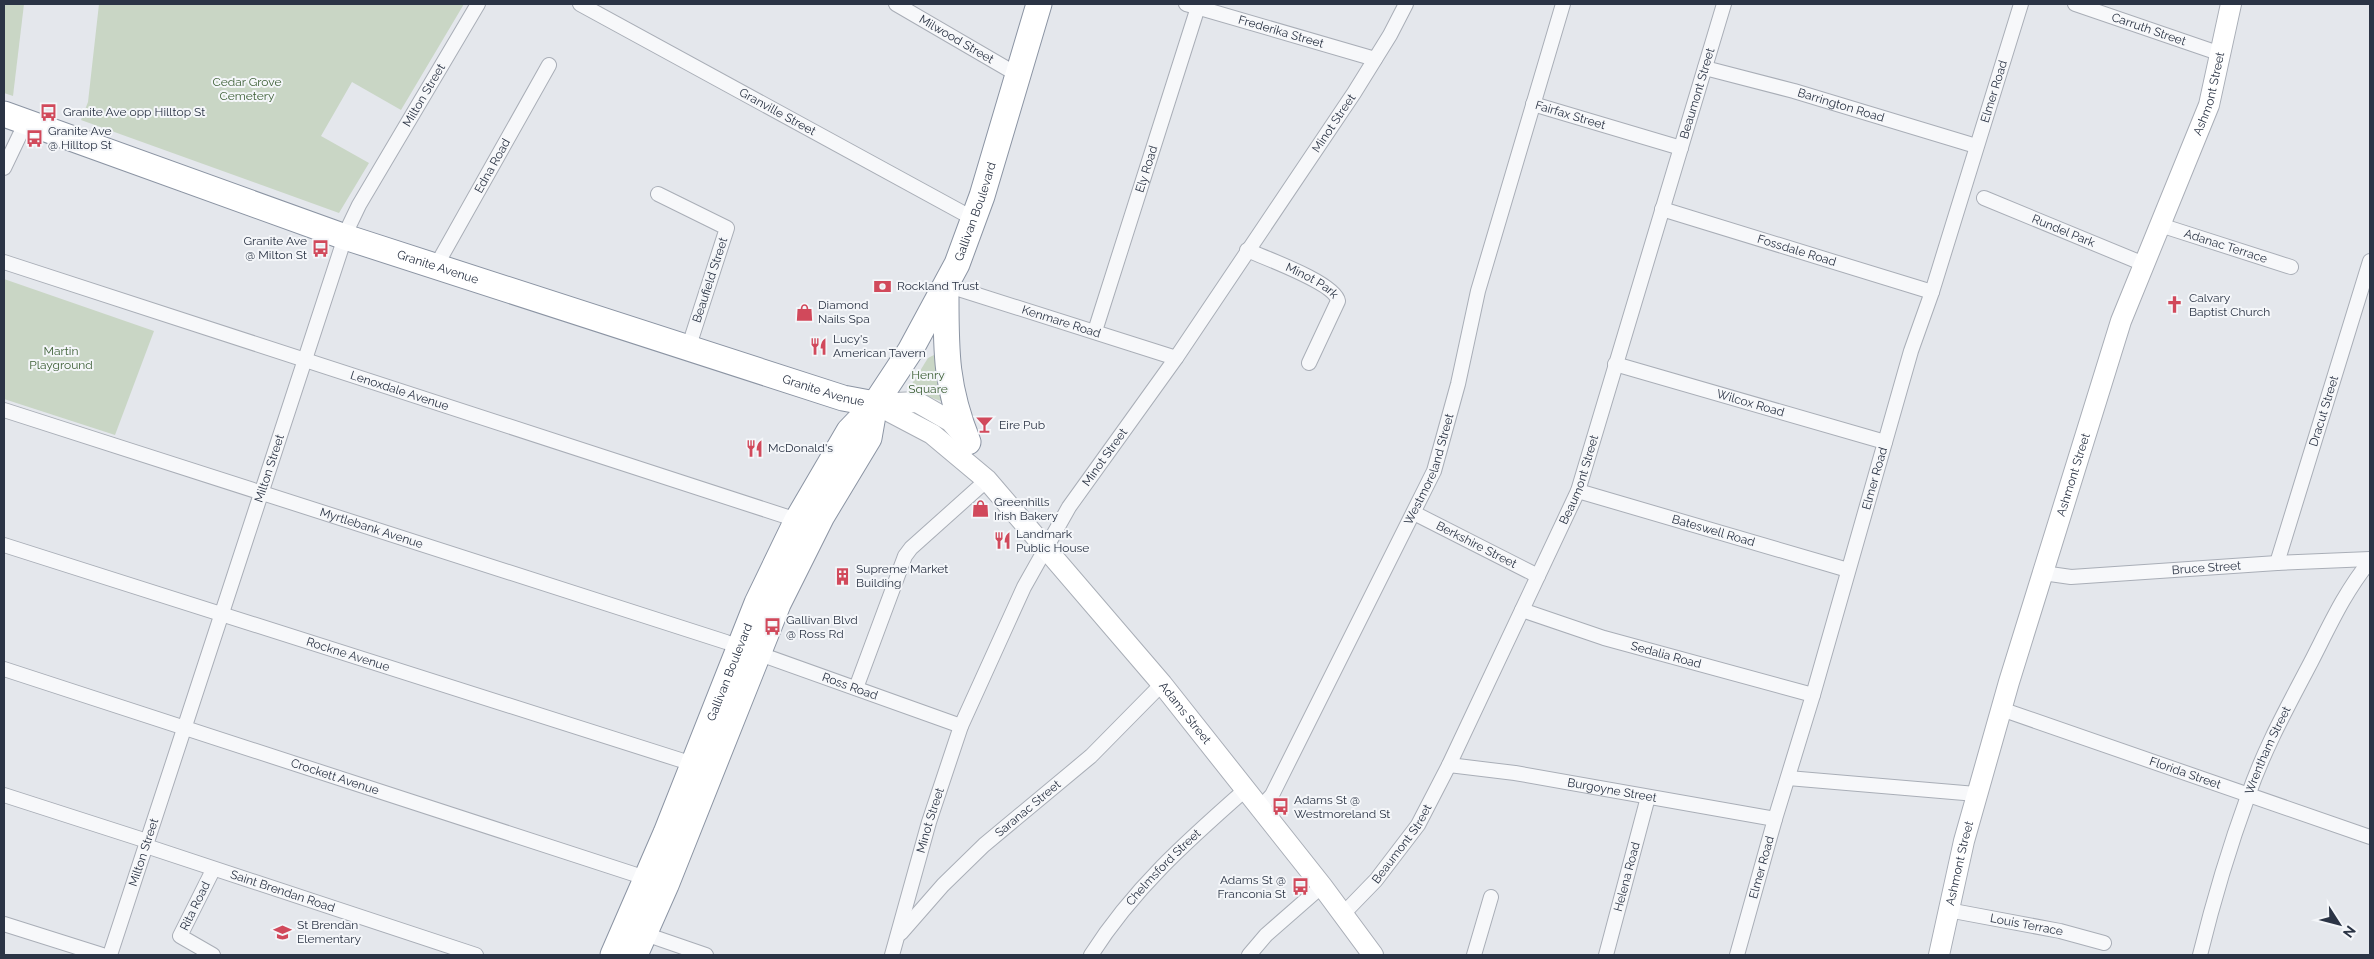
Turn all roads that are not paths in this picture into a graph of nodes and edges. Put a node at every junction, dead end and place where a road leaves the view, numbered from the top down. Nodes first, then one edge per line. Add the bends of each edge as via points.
1 (478, 4) edge
2 (580, 4) edge
3 (896, 4) edge
4 (1040, 4) edge
5 (1406, 4) edge
6 (1563, 4) edge
7 (1724, 4) edge
8 (2022, 4) edge
9 (2075, 4) edge
10 (2231, 4) edge
11 (1192, 6) edge
12 (2221, 54) junction
13 (1375, 59) junction
14 (549, 65) dead end
15 (1705, 68) junction
16 (1018, 75) junction
17 (1533, 104) junction
18 (15, 118) edge
19 (1976, 146) junction
20 (1681, 148) junction
21 (4, 168) edge
22 (658, 194) dead end
23 (1984, 198) dead end
24 (1662, 209) junction
25 (974, 220) junction
26 (2160, 225) junction
27 (345, 237) junction
28 (1247, 250) junction
29 (2370, 261) edge
30 (4, 262) edge
31 (2144, 264) junction
32 (436, 266) junction
33 (2291, 268) dead end
34 (946, 285) junction
35 (1932, 292) junction
36 (1095, 331) junction
37 (688, 349) junction
38 (1176, 358) junction
39 (305, 360) junction
40 (1309, 363) dead end
41 (1615, 364) junction
42 (875, 404) junction
43 (4, 410) edge
44 (968, 442) junction
45 (1885, 442) junction
46 (987, 480) junction
47 (1578, 491) junction
48 (261, 492) junction
49 (1414, 513) junction
50 (797, 520) junction
51 (4, 544) edge
52 (1046, 549) junction
53 (2370, 560) edge
54 (2277, 563) junction
55 (1848, 570) junction
56 (2043, 573) junction
57 (1538, 576) junction
58 (1522, 610) junction
59 (222, 613) junction
60 (748, 650) junction
61 (4, 669) edge
62 (1162, 684) junction
63 (856, 688) junction
64 (1813, 695) junction
65 (2001, 709) junction
66 (962, 726) junction
67 (185, 727) junction
68 (693, 764) junction
69 (1449, 765) junction
70 (1788, 778) junction
71 (1245, 790) junction
72 (1976, 794) junction
73 (4, 795) edge
74 (2248, 795) junction
75 (1648, 797) junction
76 (1260, 808) junction
77 (1774, 819) junction
78 (2370, 836) edge
79 (147, 843) junction
80 (213, 870) junction
81 (656, 881) junction
82 (1322, 886) junction
83 (1491, 897) dead end
84 (1948, 910) junction
85 (1343, 914) junction
86 (4, 924) edge
87 (897, 938) junction
88 (2104, 942) dead end
89 (640, 944) edge
90 (102, 955) edge
91 (110, 955) edge
92 (213, 955) edge
93 (476, 955) edge
94 (613, 955) edge
95 (706, 955) edge
96 (892, 955) edge
97 (1091, 955) edge
98 (1249, 955) edge
99 (1373, 955) edge
100 (1474, 955) edge
101 (1606, 955) edge
102 (1737, 955) edge
103 (1939, 955) edge
104 (2200, 955) edge

1 - 27 street, Milton Street via 359,205
2 - 25 street, Granville Street
3 - 16 street, Milwood Street
4 - 16 highway, Gallivan Boulevard
5 - 13 street, Minot Street
6 - 17 street, Fairfax Street
7 - 15 street, Beaumont Street
8 - 19 street, Elmer Road
9 - 12 street, Carruth Street
10 - 12 main road, Ashmont Street
11 - 13 street, Frederika Street
11 - 36 street, Ely Road
12 - 26 main road, Ashmont Street via 2204,120
13 - 28 street, Minot Street
14 - 32 street, Edna Road
15 - 19 street, Barrington Road via 1794,91
15 - 20 street, Beaumont Street
16 - 25 highway, Gallivan Boulevard
17 - 20 street, Fairfax Street
17 - 49 street, Westmoreland Street via 1478,291 1445,435 1434,471
18 - 21 street
18 - 27 highway, Granite Avenue
19 - 35 street, Elmer Road
20 - 24 street, Beaumont Street
22 - 37 street, Beaufield Street via 727,228
23 - 31 street, Rundel Park
24 - 35 street, Fossdale Road
24 - 41 street, Beaumont Street
25 - 34 highway, Gallivan Boulevard
26 - 31 main road, Ashmont Street
26 - 33 street, Adanac Terrace
27 - 32 highway, Granite Avenue
27 - 39 street, Milton Street
28 - 38 street, Minot Street
28 - 40 street, Minot Park via 1325,285 1337,296 1338,301
29 - 54 street, Dracut Street
30 - 39 street, Lenoxdale Avenue
31 - 56 main road, Ashmont Street via 2115,340
32 - 37 highway, Granite Avenue
34 - 36 street, Kenmare Road
34 - 42 highway, Gallivan Boulevard via 921,333
34 - 44 highway via 948,377
35 - 45 street, Elmer Road
36 - 38 street, Kenmare Road
37 - 42 highway, Granite Avenue via 843,398
38 - 52 street, Minot Street via 1069,507
39 - 48 street, Milton Street
39 - 50 street, Lenoxdale Avenue
41 - 45 street, Wilcox Road
41 - 47 street, Beaumont Street
42 - 44 main road, Adams Street via 917,402 950,421
42 - 46 main road, Adams Street via 932,434
42 - 50 highway, Gallivan Boulevard via 849,431
42 - 60 highway, Gallivan Boulevard via 869,438
43 - 48 street, Myrtlebank Avenue
44 - 46 main road, Adams Street
45 - 55 street, Elmer Road
46 - 52 main road, Adams Street
46 - 63 street via 905,556
47 - 55 street, Bateswell Road
47 - 57 street, Beaumont Street
48 - 59 street, Milton Street
48 - 60 street, Myrtlebank Avenue
49 - 57 street, Berkshire Street
49 - 76 street, Westmoreland Street via 1272,795
50 - 60 highway, Gallivan Boulevard
51 - 59 street, Rockne Avenue
52 - 62 main road, Adams Street
52 - 66 street, Minot Street via 1024,587
53 - 54 street, Bruce Street
53 - 74 street, Wrentham Street via 2334,615 2279,723
54 - 56 street, Bruce Street via 2071,577
55 - 64 street, Elmer Road
56 - 65 main road, Ashmont Street
57 - 58 street, Beaumont Street
58 - 64 street, Sedalia Road via 1604,638
58 - 69 street, Beaumont Street
59 - 67 street, Milton Street
59 - 68 street, Rockne Avenue
60 - 63 street, Ross Road
60 - 68 highway, Gallivan Boulevard
60 - 81 highway, Gallivan Boulevard
61 - 67 street, Crockett Avenue
62 - 71 main road, Adams Street
62 - 87 street, Saranac Street via 1090,756 984,845 943,885
63 - 66 street, Ross Road
64 - 70 street, Elmer Road
65 - 72 main road, Ashmont Street
65 - 74 street, Florida Street
66 - 87 street, Minot Street via 929,822
67 - 79 street, Milton Street
67 - 81 street, Crockett Avenue
68 - 81 highway, Gallivan Boulevard
69 - 75 street, Burgoyne Street via 1515,773
69 - 85 street, Beaumont Street via 1418,825 1376,880
70 - 72 street
70 - 77 street, Elmer Road
71 - 76 main road, Adams Street
71 - 97 street, Chelmsford Street via 1163,863
72 - 84 main road, Ashmont Street
73 - 79 street, Saint Brendan Road
74 - 78 street, Florida Street
74 - 104 street, Wrentham Street
75 - 77 street, Burgoyne Street
75 - 101 street, Helena Road
76 - 82 main road, Adams Street
77 - 102 street, Elmer Road
79 - 80 street, Saint Brendan Road
79 - 91 street, Milton Street
80 - 92 street, Rita Road via 180,936
80 - 93 street, Saint Brendan Road
81 - 89 highway, Gallivan Boulevard
81 - 94 highway, Gallivan Boulevard
82 - 85 main road, Adams Street
82 - 98 street via 1266,935
83 - 100 street
84 - 88 street, Louis Terrace
84 - 103 main road, Ashmont Street
85 - 99 main road, Adams Street
86 - 90 street
87 - 96 street, Minot Street
89 - 95 street

